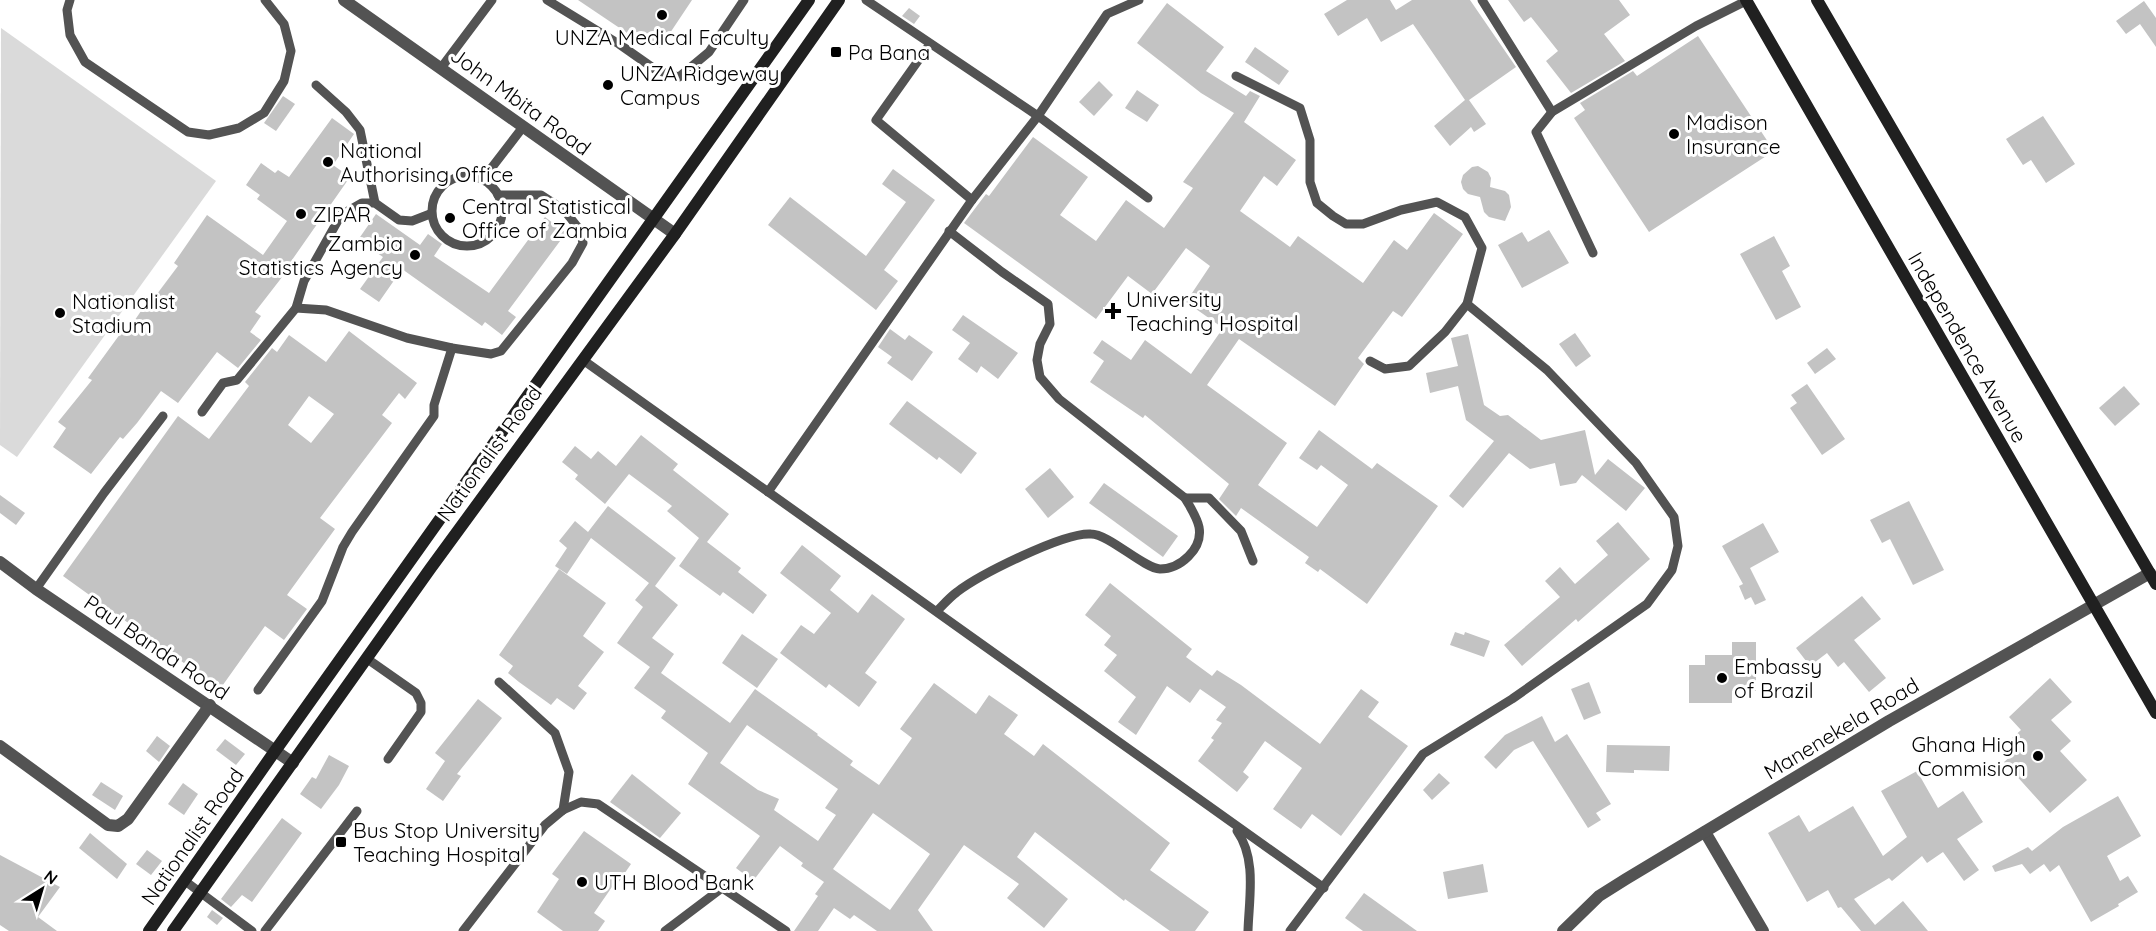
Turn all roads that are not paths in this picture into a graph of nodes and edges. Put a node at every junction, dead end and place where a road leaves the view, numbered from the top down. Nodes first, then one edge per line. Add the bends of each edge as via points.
1 (70, 0) edge
2 (265, 0) edge
3 (344, 0) edge
4 (492, 0) edge
5 (547, 0) edge
6 (744, 0) edge
7 (809, 0) edge
8 (839, 0) edge
9 (866, 0) edge
10 (1139, 0) edge
11 (1482, 0) edge
12 (1746, 0) edge
13 (1817, 0) edge
14 (930, 44) junction
15 (441, 68) junction
16 (1236, 76) dead end
17 (316, 85) dead end
18 (1552, 112) junction
19 (1038, 116) junction
20 (522, 126) junction
21 (483, 179) junction
22 (498, 195) junction
23 (1148, 198) dead end
24 (972, 200) junction
25 (375, 203) junction
26 (430, 214) junction
27 (653, 220) junction
28 (950, 231) junction
29 (675, 234) junction
30 (1593, 253) dead end
31 (1467, 304) junction
32 (296, 308) junction
33 (452, 348) junction
34 (583, 360) junction
35 (1370, 361) dead end
36 (202, 412) dead end
37 (163, 416) dead end
38 (768, 492) junction
39 (1185, 498) junction
40 (1253, 561) dead end
41 (0, 562) edge
42 (2153, 578) edge
43 (36, 589) junction
44 (2094, 604) junction
45 (937, 611) junction
46 (366, 658) junction
47 (499, 682) dead end
48 (258, 690) dead end
49 (210, 705) junction
50 (2156, 713) edge
51 (0, 746) edge
52 (275, 751) junction
53 (388, 759) dead end
54 (293, 763) junction
55 (563, 810) junction
56 (357, 811) dead end
57 (1232, 824) junction
58 (1705, 832) junction
59 (185, 880) junction
60 (722, 888) junction
61 (1324, 888) junction
62 (201, 892) junction
63 (149, 931) edge
64 (173, 931) edge
65 (252, 931) edge
66 (265, 931) edge
67 (463, 931) edge
68 (665, 931) edge
69 (786, 931) edge
70 (1248, 931) edge
71 (1290, 931) edge
72 (1563, 931) edge
73 (1763, 931) edge

1 - 2 lane via 70,35 85,62 188,132 209,135 239,128 264,112 284,81 291,51 284,24
3 - 15 street, John Mbita Road
4 - 15 lane
5 - 6 lane via 656,70 679,77 709,52
7 - 27 main road, Nationalist Road
8 - 29 main road, Nationalist Road
9 - 14 lane
10 - 19 lane via 1107,14
11 - 18 lane
12 - 18 lane
12 - 44 main road, Independence Avenue
13 - 42 main road, Independence Avenue
14 - 19 lane
14 - 24 lane via 876,120
15 - 20 street, John Mbita Road
16 - 31 lane via 1300,108 1310,140 1310,182 1317,203 1346,224 1363,224 1437,202 1465,217 1482,248
17 - 25 lane via 360,130
18 - 30 lane via 1536,132
19 - 23 lane
19 - 24 lane
20 - 21 lane
20 - 27 street, John Mbita Road
21 - 22 lane
21 - 26 lane via 469,175 454,177 441,186
22 - 26 lane via 501,219 488,240 476,245 451,244 441,237
22 - 33 lane via 541,195 564,210 580,230 583,243 573,262 501,351 491,354
24 - 28 lane
25 - 26 lane via 399,220
25 - 32 lane via 362,203 341,215 304,281
27 - 29 street, John Mbita Road
27 - 52 main road, Nationalist Road
28 - 38 lane
28 - 39 lane via 1048,304 1050,324 1037,360 1040,377 1059,399
29 - 34 main road, Nationalist Road
31 - 35 lane via 1445,332 1409,366 1385,369
31 - 61 lane via 1547,370 1636,463 1674,518 1677,546 1672,570 1647,604 1512,699 1423,754
32 - 33 lane via 326,310 407,338
32 - 36 lane via 237,380 223,383
33 - 48 lane via 434,416 352,532 322,601
34 - 38 lane
34 - 46 main road, Nationalist Road
37 - 43 lane
38 - 45 lane
39 - 40 lane via 1209,498 1241,531
39 - 45 lane via 1200,528 1187,559 1173,568 1157,569 1092,533 1043,546 1006,564 957,591
41 - 43 street, Paul Banda Road
42 - 44 street, Manenekela Road
43 - 49 street, Paul Banda Road
44 - 50 main road, Independence Avenue
44 - 58 street, Manenekela Road
45 - 57 lane
46 - 53 lane via 416,693 421,703 421,712
46 - 54 main road, Nationalist Road
47 - 55 lane via 555,733 569,772
49 - 51 street via 128,819 118,826 108,825
49 - 52 street, Paul Banda Road
52 - 54 street, Paul Banda Road
52 - 59 main road, Nationalist Road
54 - 62 main road, Nationalist Road
55 - 60 lane via 581,802 598,804
55 - 67 lane via 545,825
56 - 66 lane
57 - 61 lane
57 - 70 lane via 1244,840 1250,867
58 - 72 street, Manenekela Road via 1599,896
58 - 73 street
59 - 62 lane
59 - 63 main road, Nationalist Road
60 - 68 lane
60 - 69 lane
61 - 71 lane
62 - 64 main road, Nationalist Road
62 - 65 lane

